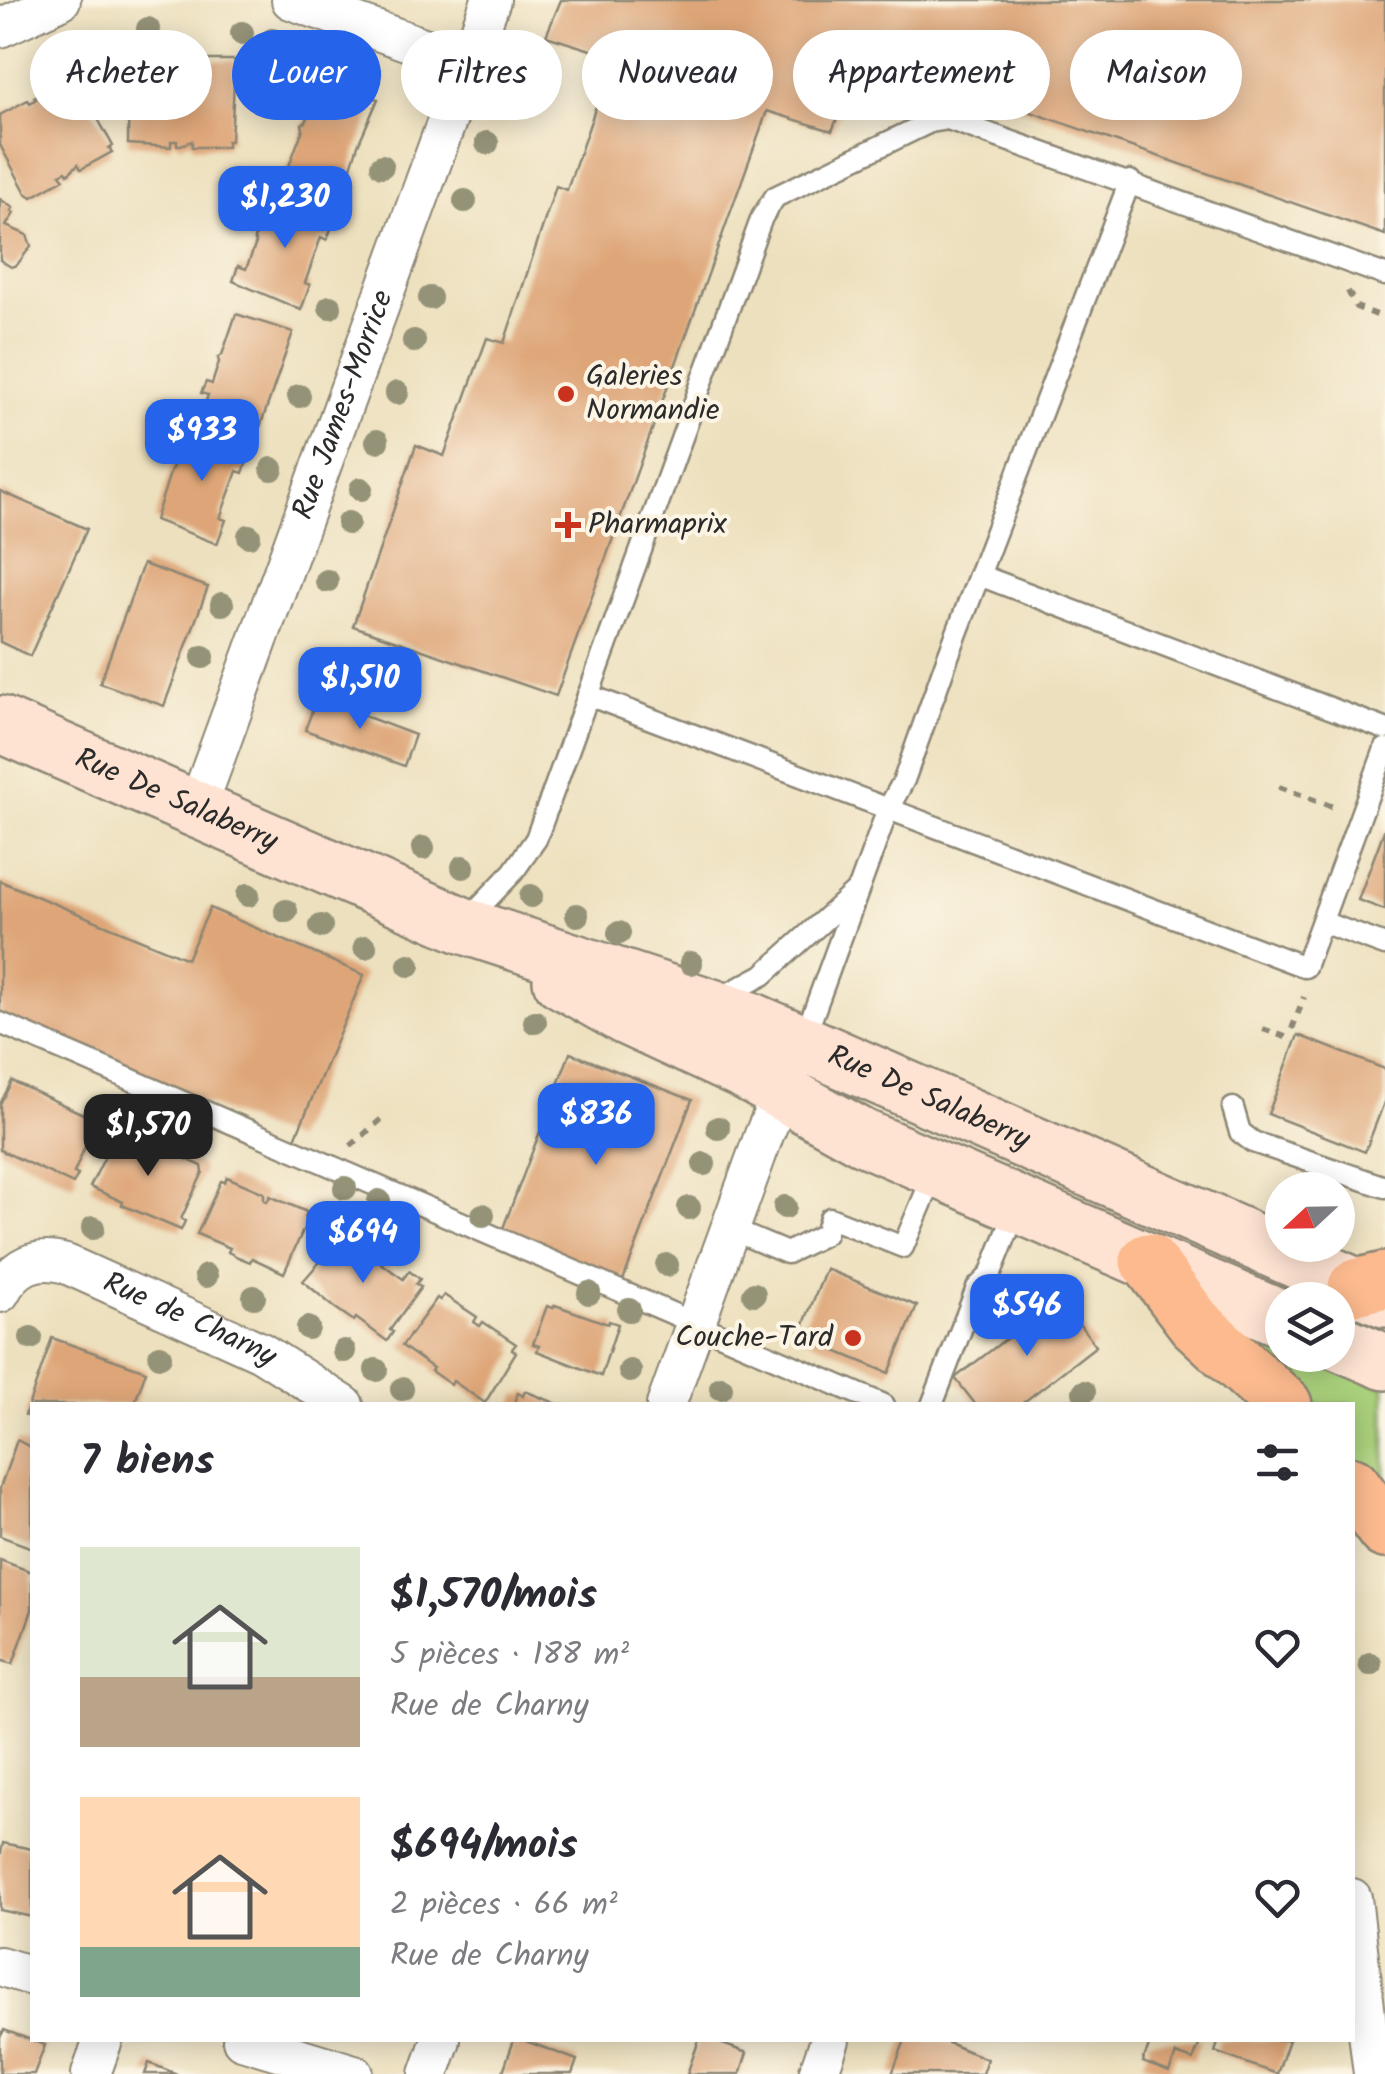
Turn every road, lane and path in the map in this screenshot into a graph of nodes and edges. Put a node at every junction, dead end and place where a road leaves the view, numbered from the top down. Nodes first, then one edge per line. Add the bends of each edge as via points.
1 (60, 0) edge
2 (291, 0) edge
3 (491, 0) edge
4 (0, 28) edge
5 (480, 30) edge
6 (401, 39) edge
7 (447, 120) edge
8 (1130, 182) junction
9 (1385, 275) edge
10 (979, 576) junction
11 (588, 695) junction
12 (0, 724) edge
13 (1385, 729) edge
14 (1385, 749) edge
15 (1279, 787) dead end
16 (1378, 787) edge
17 (888, 809) junction
18 (1347, 810) dead end
19 (196, 811) junction
20 (861, 886) junction
21 (1322, 922) junction
22 (462, 925) junction
23 (1385, 946) edge
24 (1304, 997) dead end
25 (708, 1003) junction
26 (0, 1023) edge
27 (1264, 1029) dead end
28 (1292, 1029) dead end
29 (1288, 1038) dead end
30 (792, 1068) junction
31 (1232, 1108) dead end
32 (385, 1116) dead end
33 (937, 1168) junction
34 (339, 1169) junction
35 (1382, 1185) edge
36 (1019, 1203) junction
37 (730, 1229) junction
38 (1148, 1261) junction
39 (1375, 1289) edge
40 (0, 1293) edge
41 (1265, 1312) edge
42 (696, 1322) junction
43 (1355, 1349) edge
44 (1385, 1362) edge
45 (332, 1402) edge
46 (667, 1402) edge
47 (877, 1402) edge
48 (933, 1402) edge
49 (1281, 1402) edge
50 (1355, 1490) edge
51 (1385, 1530) edge
52 (0, 1966) edge
53 (1356, 1973) edge
54 (30, 1975) edge
55 (102, 2042) edge
56 (249, 2042) edge
57 (440, 2042) edge
58 (829, 2042) edge
59 (91, 2074) edge
60 (354, 2074) edge
61 (429, 2074) edge
62 (818, 2074) edge
63 (1372, 2074) edge

1 - 4 street
2 - 6 street
3 - 5 street, Rue James-Morrice
7 - 19 street, Rue James-Morrice
8 - 9 lane
8 - 10 lane
8 - 11 lane via 948,119 771,200
10 - 13 lane
10 - 17 lane
11 - 17 lane
11 - 22 lane via 536,839
12 - 19 main road, Rue De Salaberry
14 - 16 lane
15 - 18 path
16 - 21 lane
17 - 20 lane
17 - 21 lane via 1305,967
19 - 22 main road, Rue De Salaberry
20 - 25 lane via 763,975
20 - 30 lane
21 - 23 lane
22 - 25 main road, Rue De Salaberry
22 - 30 main road, Rue De Salaberry via 626,1016
24 - 28 path
25 - 30 main road, Rue De Salaberry
26 - 34 lane
27 - 29 path
30 - 33 main road, Rue De Salaberry via 862,1137
30 - 37 street
30 - 39 main road, Rue De Salaberry
31 - 35 lane via 1240,1132 1253,1142
32 - 34 path via 348,1149
33 - 36 main road, Rue De Salaberry
33 - 37 lane via 902,1247 830,1218 824,1234 787,1253
34 - 42 lane
36 - 38 main road, Rue De Salaberry
36 - 48 lane
37 - 42 street
38 - 41 main road, Rue De Salaberry
38 - 49 highway via 1195,1323
40 - 45 street, Rue de Charny via 26,1264 66,1264 262,1352
42 - 46 street
42 - 47 lane
43 - 44 main road
50 - 51 highway
52 - 54 street
53 - 63 street
55 - 59 street
56 - 60 street
57 - 61 street
58 - 62 street

